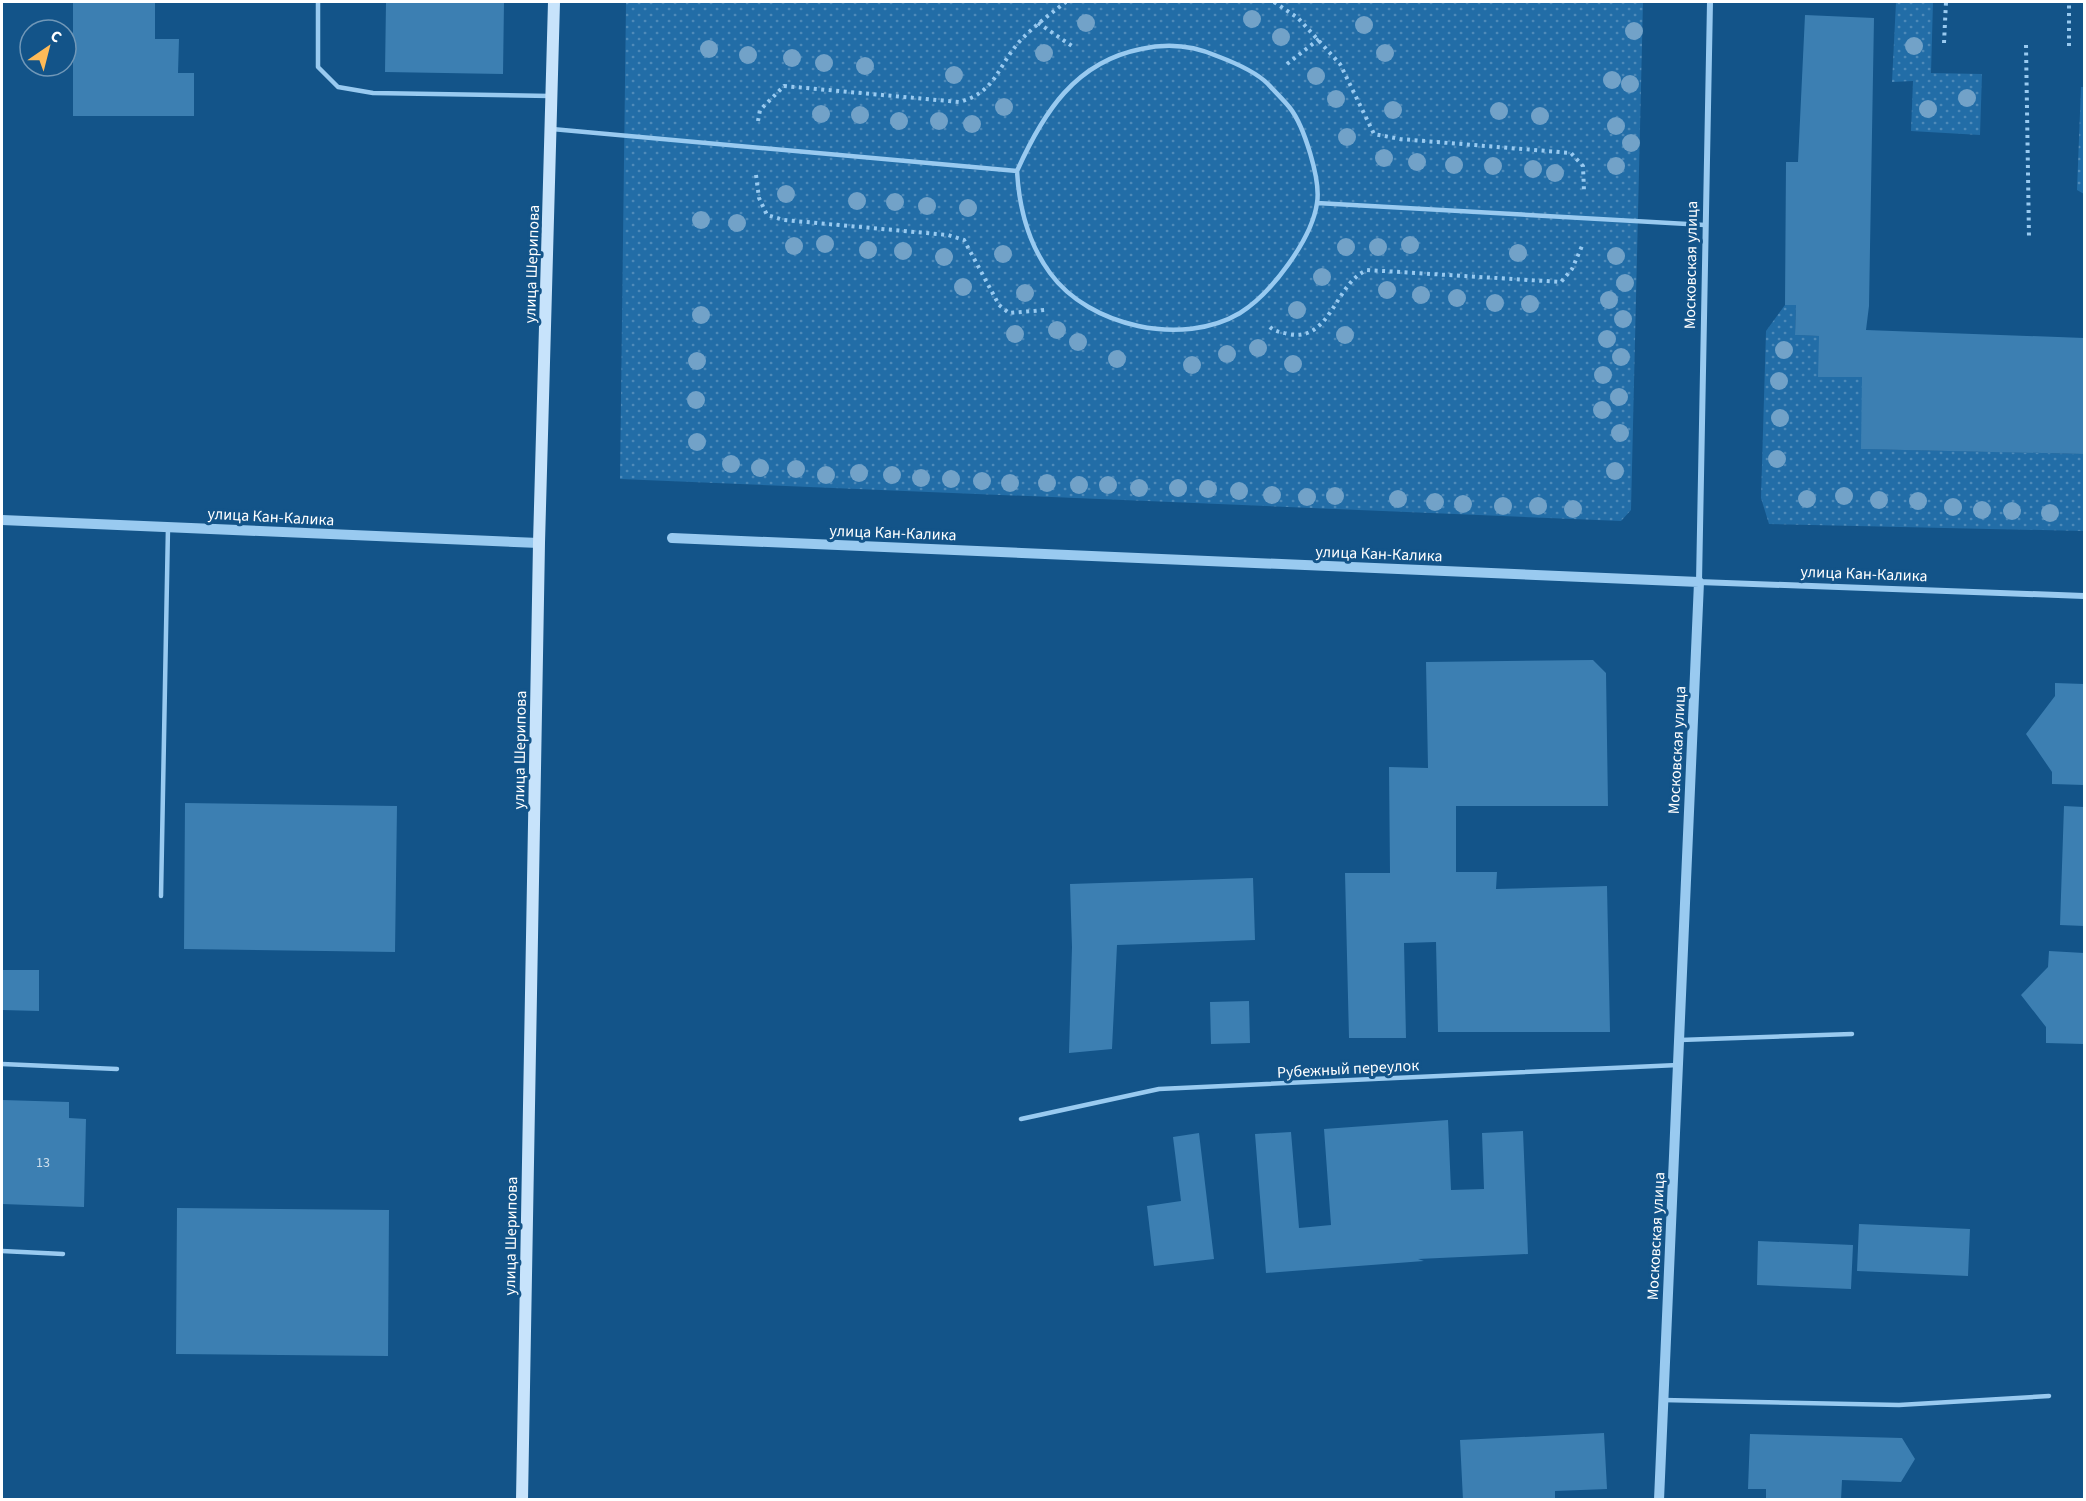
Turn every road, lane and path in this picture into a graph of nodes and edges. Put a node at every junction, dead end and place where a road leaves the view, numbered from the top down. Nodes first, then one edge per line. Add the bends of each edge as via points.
1 (318, 2) edge
2 (554, 2) edge
3 (1710, 2) edge
4 (1946, 2) edge
5 (2069, 2) edge
6 (1038, 23) dead end
7 (1320, 39) dead end
8 (1944, 43) dead end
9 (2026, 45) dead end
10 (2069, 46) dead end
11 (1097, 64) junction
12 (1265, 81) junction
13 (553, 96) junction
14 (552, 129) junction
15 (1017, 171) junction
16 (1317, 202) junction
17 (1706, 225) junction
18 (2029, 238) dead end
19 (2, 520) edge
20 (168, 526) junction
21 (672, 538) dead end
22 (539, 543) junction
23 (1699, 582) junction
24 (2085, 597) edge
25 (161, 896) dead end
26 (1852, 1034) dead end
27 (1678, 1040) junction
28 (2, 1064) edge
29 (1678, 1065) junction
30 (117, 1069) dead end
31 (1021, 1119) dead end
32 (2, 1251) edge
33 (63, 1254) dead end
34 (2049, 1396) dead end
35 (1663, 1400) junction
36 (522, 1500) edge
37 (1659, 1500) edge

1 - 13 lane via 318,67 338,87 373,93
2 - 13 main road, улица Шерипова
3 - 17 street, Московская улица
4 - 8 path
5 - 10 path
6 - 11 path
7 - 12 path
9 - 18 path
11 - 12 lane via 1123,52 1178,45 1235,63
11 - 15 lane via 1070,86 1048,112
12 - 16 lane via 1291,109 1304,137 1314,170
13 - 14 main road, улица Шерипова
14 - 15 lane
14 - 22 main road, улица Шерипова
15 - 16 lane via 1018,201 1031,240 1051,274 1078,300 1109,317 1143,328 1177,330 1240,313 1286,268 1304,238
16 - 17 lane
17 - 23 street, Московская улица
19 - 20 street, улица Кан-Калика
20 - 22 street, улица Кан-Калика
20 - 25 lane
21 - 23 street, улица Кан-Калика
22 - 36 main road, улица Шерипова
23 - 24 street, улица Кан-Калика
23 - 27 street, Московская улица
26 - 27 lane
27 - 29 street, Московская улица
28 - 30 lane
29 - 31 lane, Рубежный переулок via 1159,1089
29 - 35 street, Московская улица
32 - 33 lane
34 - 35 lane via 1899,1405
35 - 37 street, Московская улица

